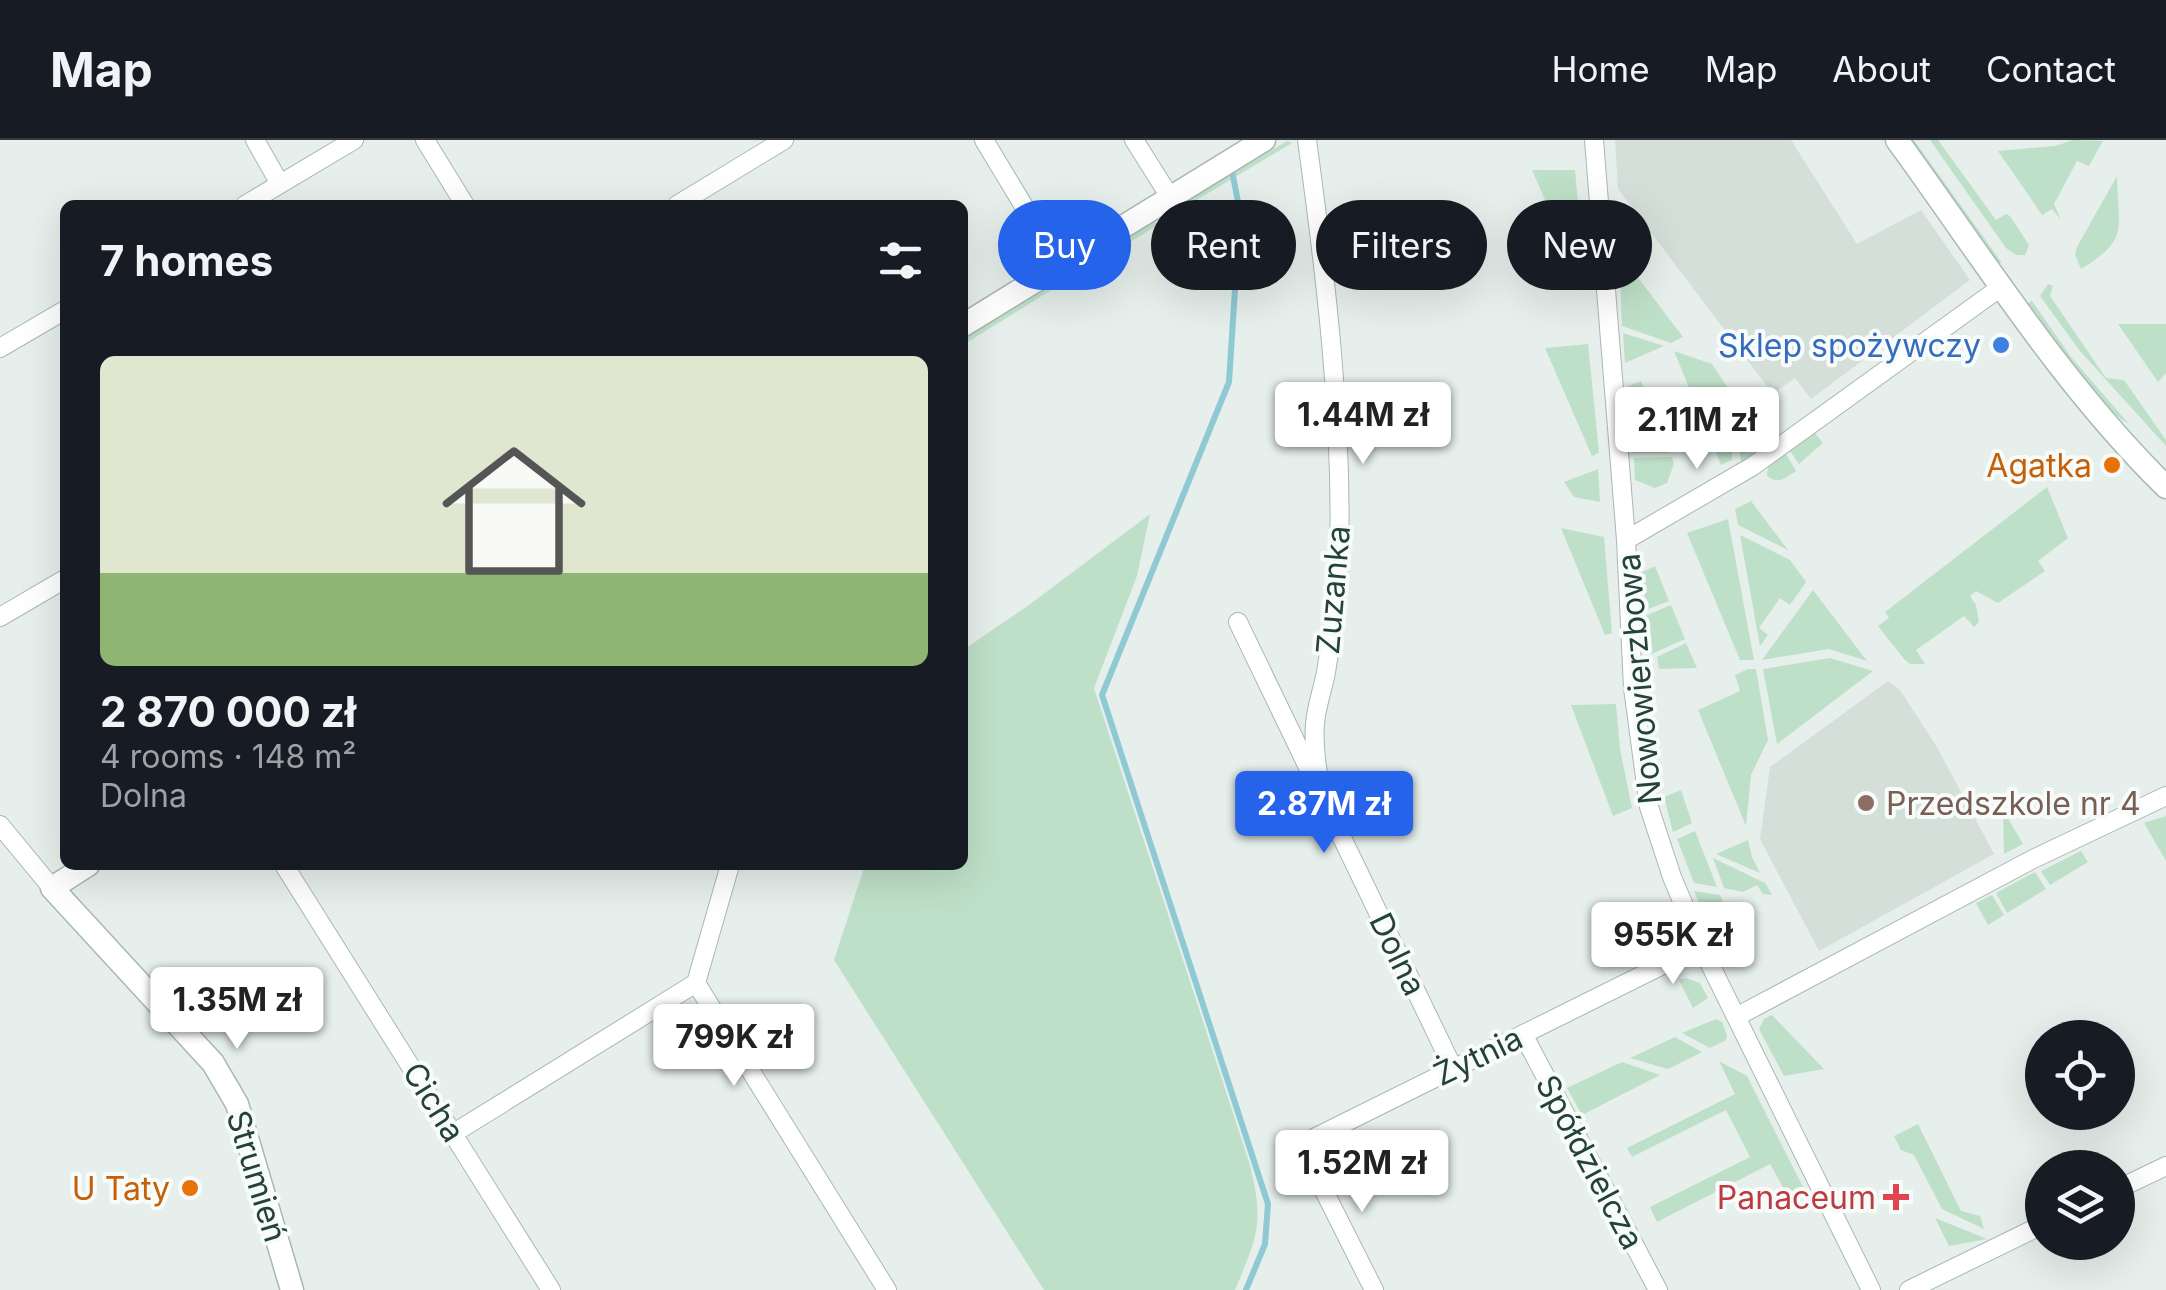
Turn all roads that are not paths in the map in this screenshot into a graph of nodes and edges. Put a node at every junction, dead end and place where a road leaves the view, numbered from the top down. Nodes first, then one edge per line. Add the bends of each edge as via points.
1 (255, 140) edge
2 (354, 140) edge
3 (424, 140) edge
4 (784, 140) edge
5 (984, 140) edge
6 (1134, 140) edge
7 (1264, 140) edge
8 (1307, 140) edge
9 (1594, 140) edge
10 (1897, 140) edge
11 (280, 184) junction
12 (1170, 197) junction
13 (253, 200) edge
14 (462, 200) edge
15 (685, 200) edge
16 (1020, 200) edge
17 (1131, 221) edge
18 (2001, 287) junction
19 (1021, 290) edge
20 (60, 313) edge
21 (968, 322) edge
22 (0, 348) edge
23 (2166, 487) edge
24 (1626, 540) junction
25 (60, 583) edge
26 (0, 617) edge
27 (1238, 622) dead end
28 (2166, 796) edge
29 (1323, 800) junction
30 (0, 825) edge
31 (80, 870) edge
32 (287, 870) edge
33 (729, 870) edge
34 (52, 888) junction
35 (1701, 946) junction
36 (696, 984) junction
37 (1736, 1016) junction
38 (1523, 1034) junction
39 (1454, 1068) junction
40 (454, 1133) junction
41 (2166, 1166) edge
42 (2135, 1181) edge
43 (2025, 1233) edge
44 (292, 1290) edge
45 (551, 1290) edge
46 (887, 1290) edge
47 (1374, 1290) edge
48 (1658, 1290) edge
49 (1871, 1290) edge
50 (1908, 1290) edge

1 - 11 street
2 - 11 street
3 - 14 street
4 - 15 street
5 - 16 street
6 - 12 street
7 - 12 street
8 - 29 street, Zuzanka via 1324,260 1341,500 1339,572 1315,722
9 - 24 street, Nowowierzbowa
10 - 18 street
11 - 13 street
12 - 17 street
18 - 23 street via 2086,400
18 - 24 street via 1754,466
19 - 21 street
20 - 22 street
24 - 35 street, Nowowierzbowa via 1633,688 1649,807
25 - 26 street
27 - 29 street, Dolna
28 - 37 street via 2060,844
29 - 39 street, Dolna
30 - 34 street
31 - 34 street
32 - 40 street, Cicha
33 - 36 street
34 - 44 street, Strumień via 227,1084
35 - 37 street, Nowowierzbowa
35 - 38 street, Żytnia
36 - 40 street
36 - 46 street
37 - 49 street, Nowowierzbowa
38 - 39 street, Żytnia
38 - 48 street, Spółdzielcza
39 - 47 street, Żytnia via 1310,1142 1308,1160
40 - 45 street, Cicha
41 - 42 street
43 - 50 street

